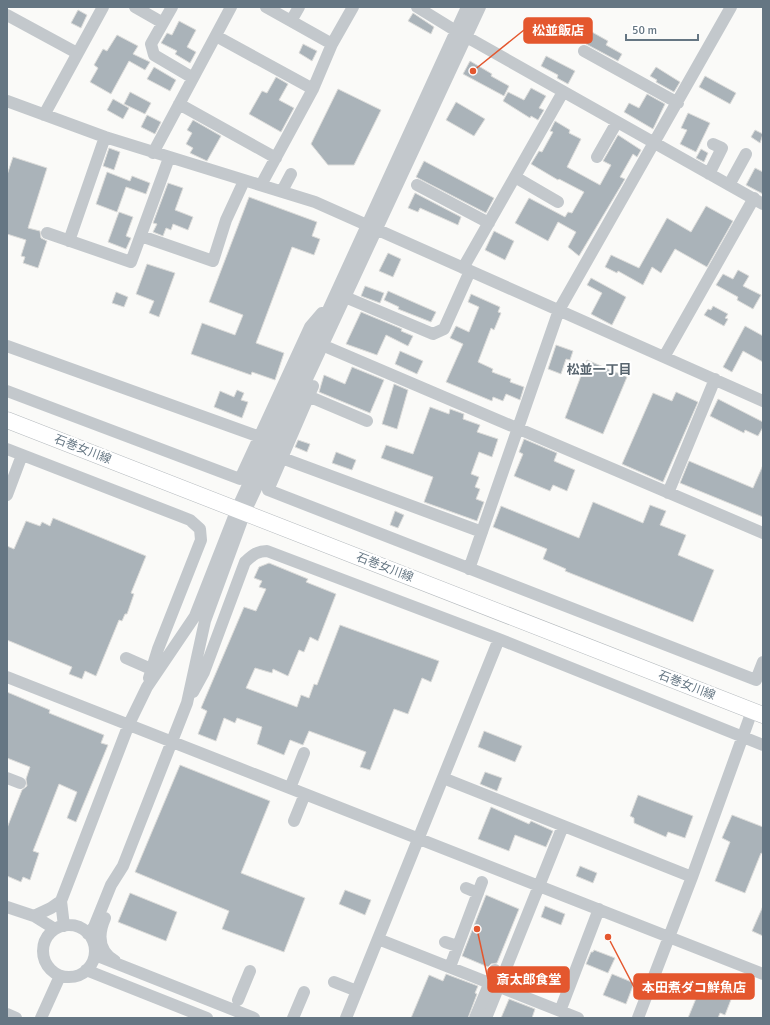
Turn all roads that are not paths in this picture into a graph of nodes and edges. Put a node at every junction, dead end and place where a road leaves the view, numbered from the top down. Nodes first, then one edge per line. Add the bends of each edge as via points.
1 (103, 7) edge
2 (135, 7) edge
3 (172, 7) edge
4 (231, 7) edge
5 (266, 7) edge
6 (299, 7) edge
7 (353, 7) edge
8 (417, 7) edge
9 (467, 7) edge
10 (480, 7) edge
11 (731, 7) edge
12 (7, 15) edge
13 (291, 21) junction
14 (163, 23) junction
15 (456, 31) junction
16 (216, 36) junction
17 (467, 38) junction
18 (332, 44) junction
19 (584, 51) dead end
20 (77, 53) junction
21 (193, 78) junction
22 (313, 89) junction
23 (563, 92) junction
24 (7, 101) edge
25 (678, 103) junction
26 (179, 104) junction
27 (44, 115) junction
28 (617, 122) junction
29 (414, 134) junction
30 (104, 137) junction
31 (655, 144) junction
32 (713, 144) dead end
33 (153, 153) junction
34 (746, 154) dead end
35 (597, 157) dead end
36 (169, 158) junction
37 (276, 158) junction
38 (291, 174) dead end
39 (709, 174) junction
40 (515, 177) junction
41 (244, 182) junction
42 (261, 185) junction
43 (730, 185) junction
44 (417, 186) dead end
45 (282, 191) junction
46 (758, 201) edge
47 (558, 202) dead end
48 (489, 222) junction
49 (371, 227) junction
50 (47, 233) dead end
51 (141, 236) junction
52 (69, 241) junction
53 (466, 269) junction
54 (340, 301) junction
55 (559, 310) junction
56 (7, 346) edge
57 (329, 348) junction
58 (664, 357) junction
59 (715, 379) junction
60 (7, 391) edge
61 (308, 396) junction
62 (763, 401) edge
63 (7, 420) edge
64 (367, 422) dead end
65 (518, 430) junction
66 (260, 437) junction
67 (7, 449) edge
68 (22, 455) junction
69 (282, 458) junction
70 (668, 493) junction
71 (7, 495) edge
72 (241, 511) junction
73 (482, 532) junction
74 (763, 533) edge
75 (469, 569) junction
76 (499, 639) junction
77 (126, 658) dead end
78 (763, 662) edge
79 (151, 669) junction
80 (7, 676) edge
81 (147, 688) junction
82 (186, 703) junction
83 (758, 713) edge
84 (129, 724) junction
85 (742, 737) junction
86 (172, 741) junction
87 (763, 745) edge
88 (304, 753) dead end
89 (7, 778) edge
90 (443, 778) junction
91 (20, 783) dead end
92 (290, 788) junction
93 (305, 794) junction
94 (294, 821) dead end
95 (563, 826) junction
96 (418, 838) junction
97 (123, 866) junction
98 (692, 877) junction
99 (539, 886) junction
100 (466, 888) dead end
101 (60, 901) junction
102 (7, 907) edge
103 (599, 909) junction
104 (34, 916) junction
105 (56, 930) junction
106 (88, 934) junction
107 (669, 937) junction
108 (378, 939) junction
109 (445, 942) dead end
110 (458, 946) junction
111 (95, 955) junction
112 (124, 967) junction
113 (450, 967) junction
114 (86, 970) junction
115 (495, 970) dead end
116 (250, 971) dead end
117 (763, 974) edge
118 (60, 976) junction
119 (334, 982) dead end
120 (498, 986) junction
121 (356, 991) junction
122 (304, 992) dead end
123 (238, 1000) dead end
124 (560, 1011) junction
125 (7, 1014) edge
126 (16, 1018) edge
127 (41, 1018) edge
128 (207, 1018) edge
129 (254, 1018) edge
130 (293, 1018) edge
131 (346, 1018) edge
132 (475, 1018) edge
133 (486, 1018) edge
134 (578, 1018) edge
135 (638, 1018) edge

1 - 20 street
2 - 14 street
3 - 14 street
4 - 16 street
5 - 13 street
6 - 13 street
7 - 18 street
8 - 15 street
9 - 15 street
10 - 17 street
11 - 25 street
12 - 20 street
13 - 18 street
14 - 21 street via 152,44 154,55
15 - 17 street
15 - 29 street
16 - 21 street
16 - 22 street
17 - 23 street
17 - 29 street
18 - 22 street
19 - 25 street
20 - 27 street
21 - 26 street
22 - 37 street
23 - 28 street
23 - 40 street
24 - 27 street
25 - 31 street
26 - 33 street
26 - 37 street
27 - 30 street
28 - 31 street
28 - 35 street
29 - 49 street
30 - 33 street
30 - 52 street
31 - 39 street
31 - 55 street
32 - 39 street via 722,148
33 - 36 street
34 - 43 street
36 - 41 street
36 - 51 street
37 - 42 street
38 - 45 street
39 - 43 street
40 - 47 street
40 - 48 street
41 - 42 street
41 - 51 street via 226,220 212,261
42 - 45 street
43 - 46 street
44 - 48 street
45 - 49 street
46 - 58 street
48 - 53 street
49 - 53 street
49 - 54 street
50 - 52 street
51 - 52 street via 131,262
53 - 54 street via 444,329 433,334
53 - 55 street
54 - 57 street via 337,330
54 - 66 street via 310,327
54 - 72 street
55 - 58 street
55 - 65 street
56 - 66 street
57 - 61 street
57 - 65 street
58 - 59 street
59 - 62 street
59 - 70 street
60 - 66 street via 240,479
61 - 64 street
61 - 69 street
63 - 72 main road, 石巻女川線
65 - 70 street
65 - 73 street
67 - 68 street
68 - 71 street
68 - 79 street via 190,520 200,529 201,540
69 - 73 street
69 - 75 street via 268,490
70 - 74 street
72 - 81 street via 195,616
72 - 82 street via 205,621
72 - 83 main road, 石巻女川線
73 - 75 street
75 - 78 street via 756,680
76 - 82 street via 267,551 260,551 245,562 204,672
76 - 85 street
76 - 90 street
77 - 79 street
79 - 81 street
80 - 84 street
81 - 84 street
82 - 86 street
83 - 85 street
84 - 86 street
84 - 101 street
85 - 87 street
85 - 98 street
86 - 92 street
86 - 97 street
88 - 92 street
89 - 91 street
90 - 95 street
90 - 96 street
92 - 93 street
93 - 94 street
93 - 96 street
95 - 98 street
95 - 99 street
96 - 99 street
96 - 108 street
97 - 106 street via 111,885 94,927
97 - 112 street via 118,888 100,930 100,936 104,951
98 - 107 street
99 - 103 street
99 - 120 street
100 - 110 street via 480,887
101 - 104 street
101 - 105 street
102 - 104 street
103 - 107 street
103 - 124 street
104 - 105 street
105 - 106 street via 72,925
105 - 118 street via 44,946 44,958 47,965
106 - 111 street
107 - 117 street
107 - 135 street
108 - 113 street
108 - 121 street
109 - 110 street
110 - 113 street
111 - 112 street
111 - 114 street via 92,964
112 - 129 street via 176,982
113 - 120 street
114 - 118 street via 74,977
114 - 128 street
115 - 132 street, bridge
116 - 123 street
118 - 127 street
119 - 121 street
120 - 124 street
120 - 133 street
121 - 131 street
122 - 130 street
124 - 134 street
125 - 126 street

